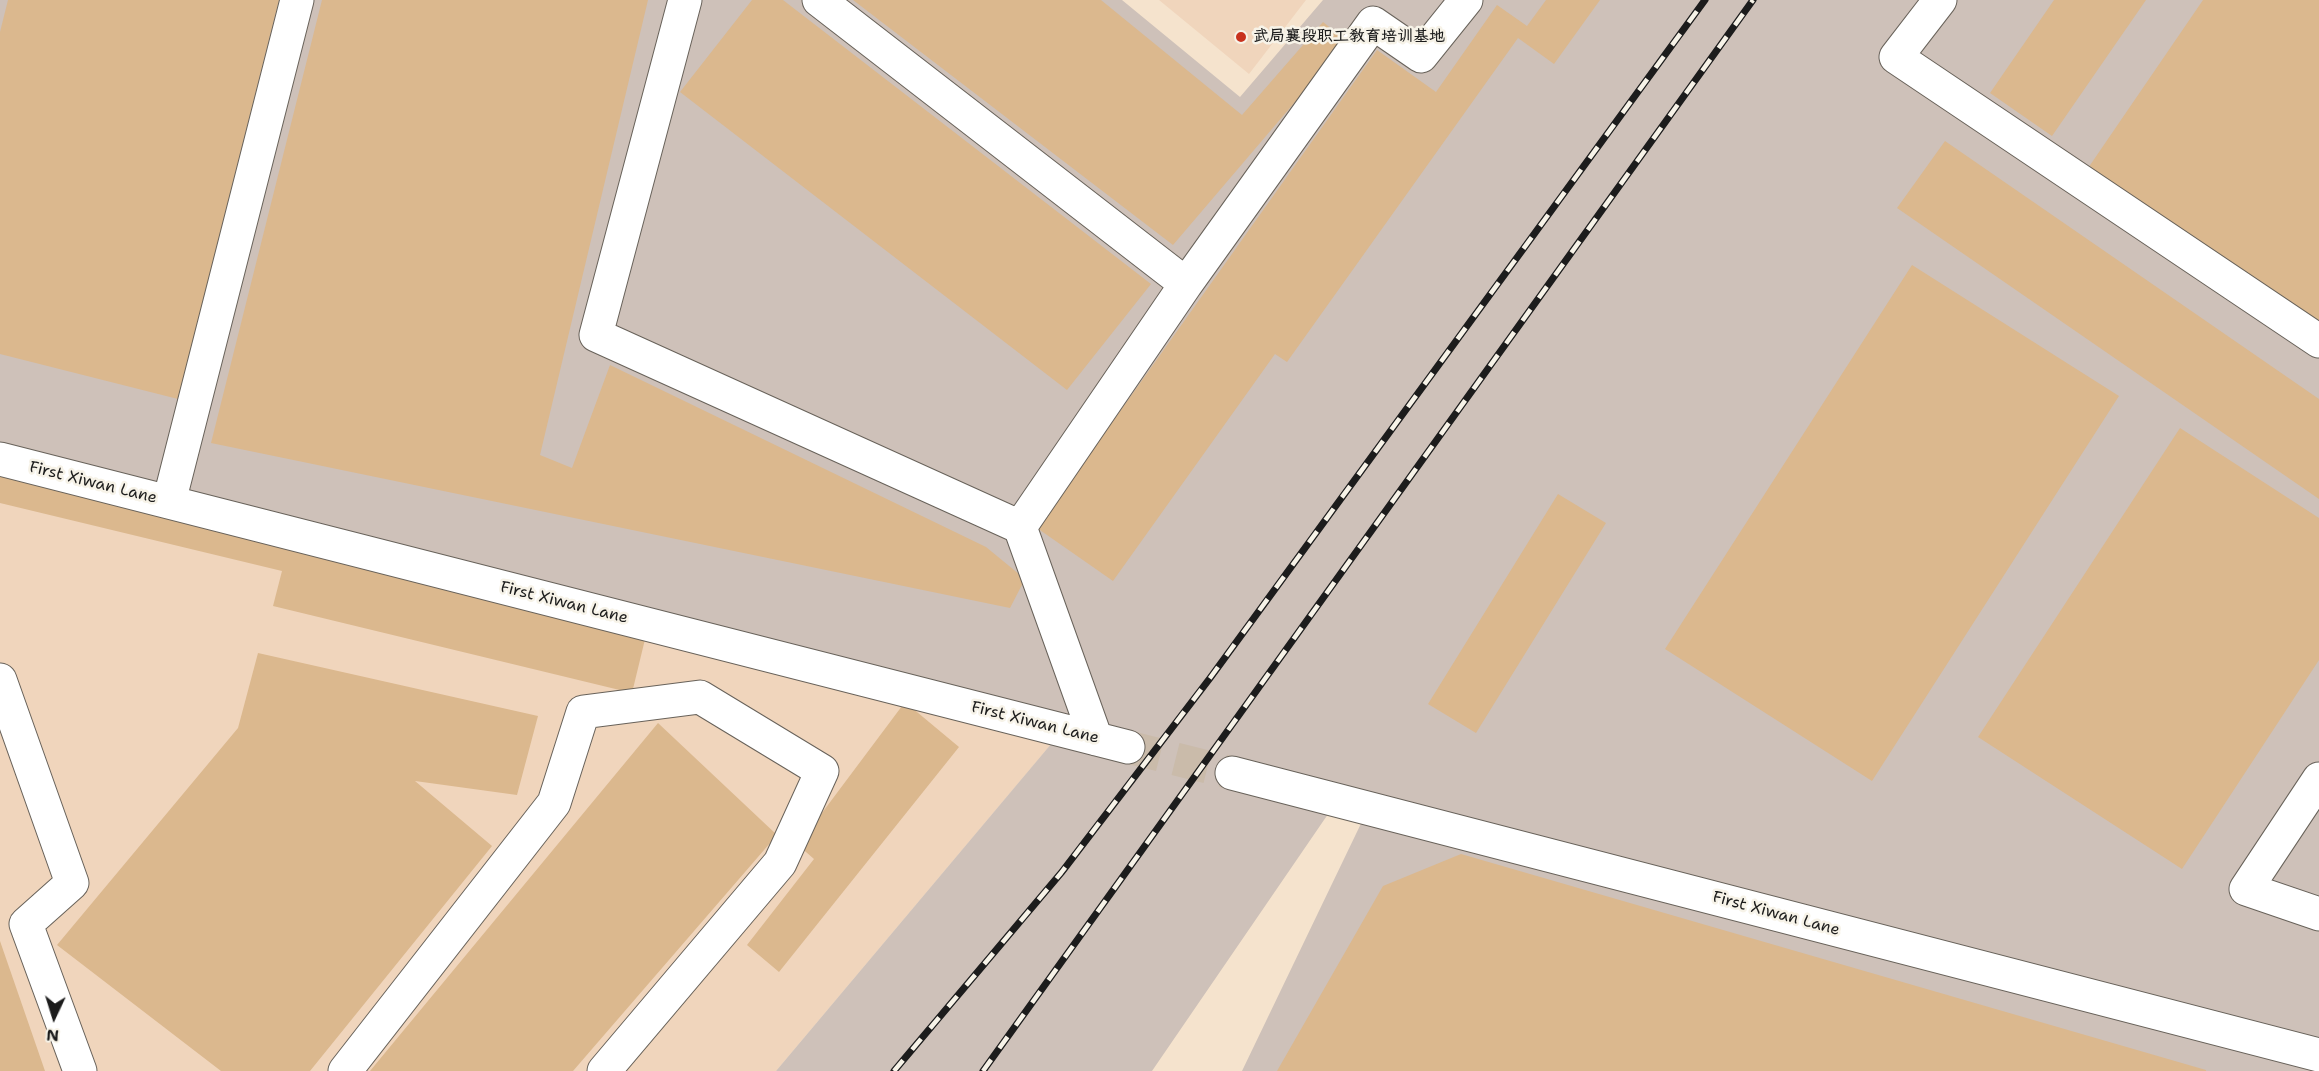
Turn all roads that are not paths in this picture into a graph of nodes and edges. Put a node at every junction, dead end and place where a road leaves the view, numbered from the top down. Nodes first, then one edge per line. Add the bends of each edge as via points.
1 (297, 0) edge
2 (685, 0) edge
3 (819, 0) edge
4 (1466, 0) edge
5 (1940, 0) edge
6 (1186, 284) junction
7 (2319, 341) edge
8 (0, 459) edge
9 (169, 502) junction
10 (1020, 527) junction
11 (0, 680) edge
12 (1096, 739) junction
13 (1128, 747) tunnel mouth
14 (1232, 773) tunnel mouth
15 (2319, 779) edge
16 (2319, 914) edge
17 (2319, 1055) edge
18 (80, 1071) edge
19 (345, 1071) edge
20 (604, 1071) edge

1 - 9 street
2 - 10 street via 596,335
3 - 6 street
4 - 6 street via 1421,56 1373,23
5 - 7 street via 1896,57
6 - 10 street
8 - 9 street, First Xiwan Lane
9 - 12 street, First Xiwan Lane
10 - 12 street
11 - 18 street via 72,883 26,924
12 - 13 street, First Xiwan Lane
14 - 17 street, First Xiwan Lane
15 - 16 street via 2246,889
19 - 20 street via 554,803 583,712 700,697 822,771 780,863

